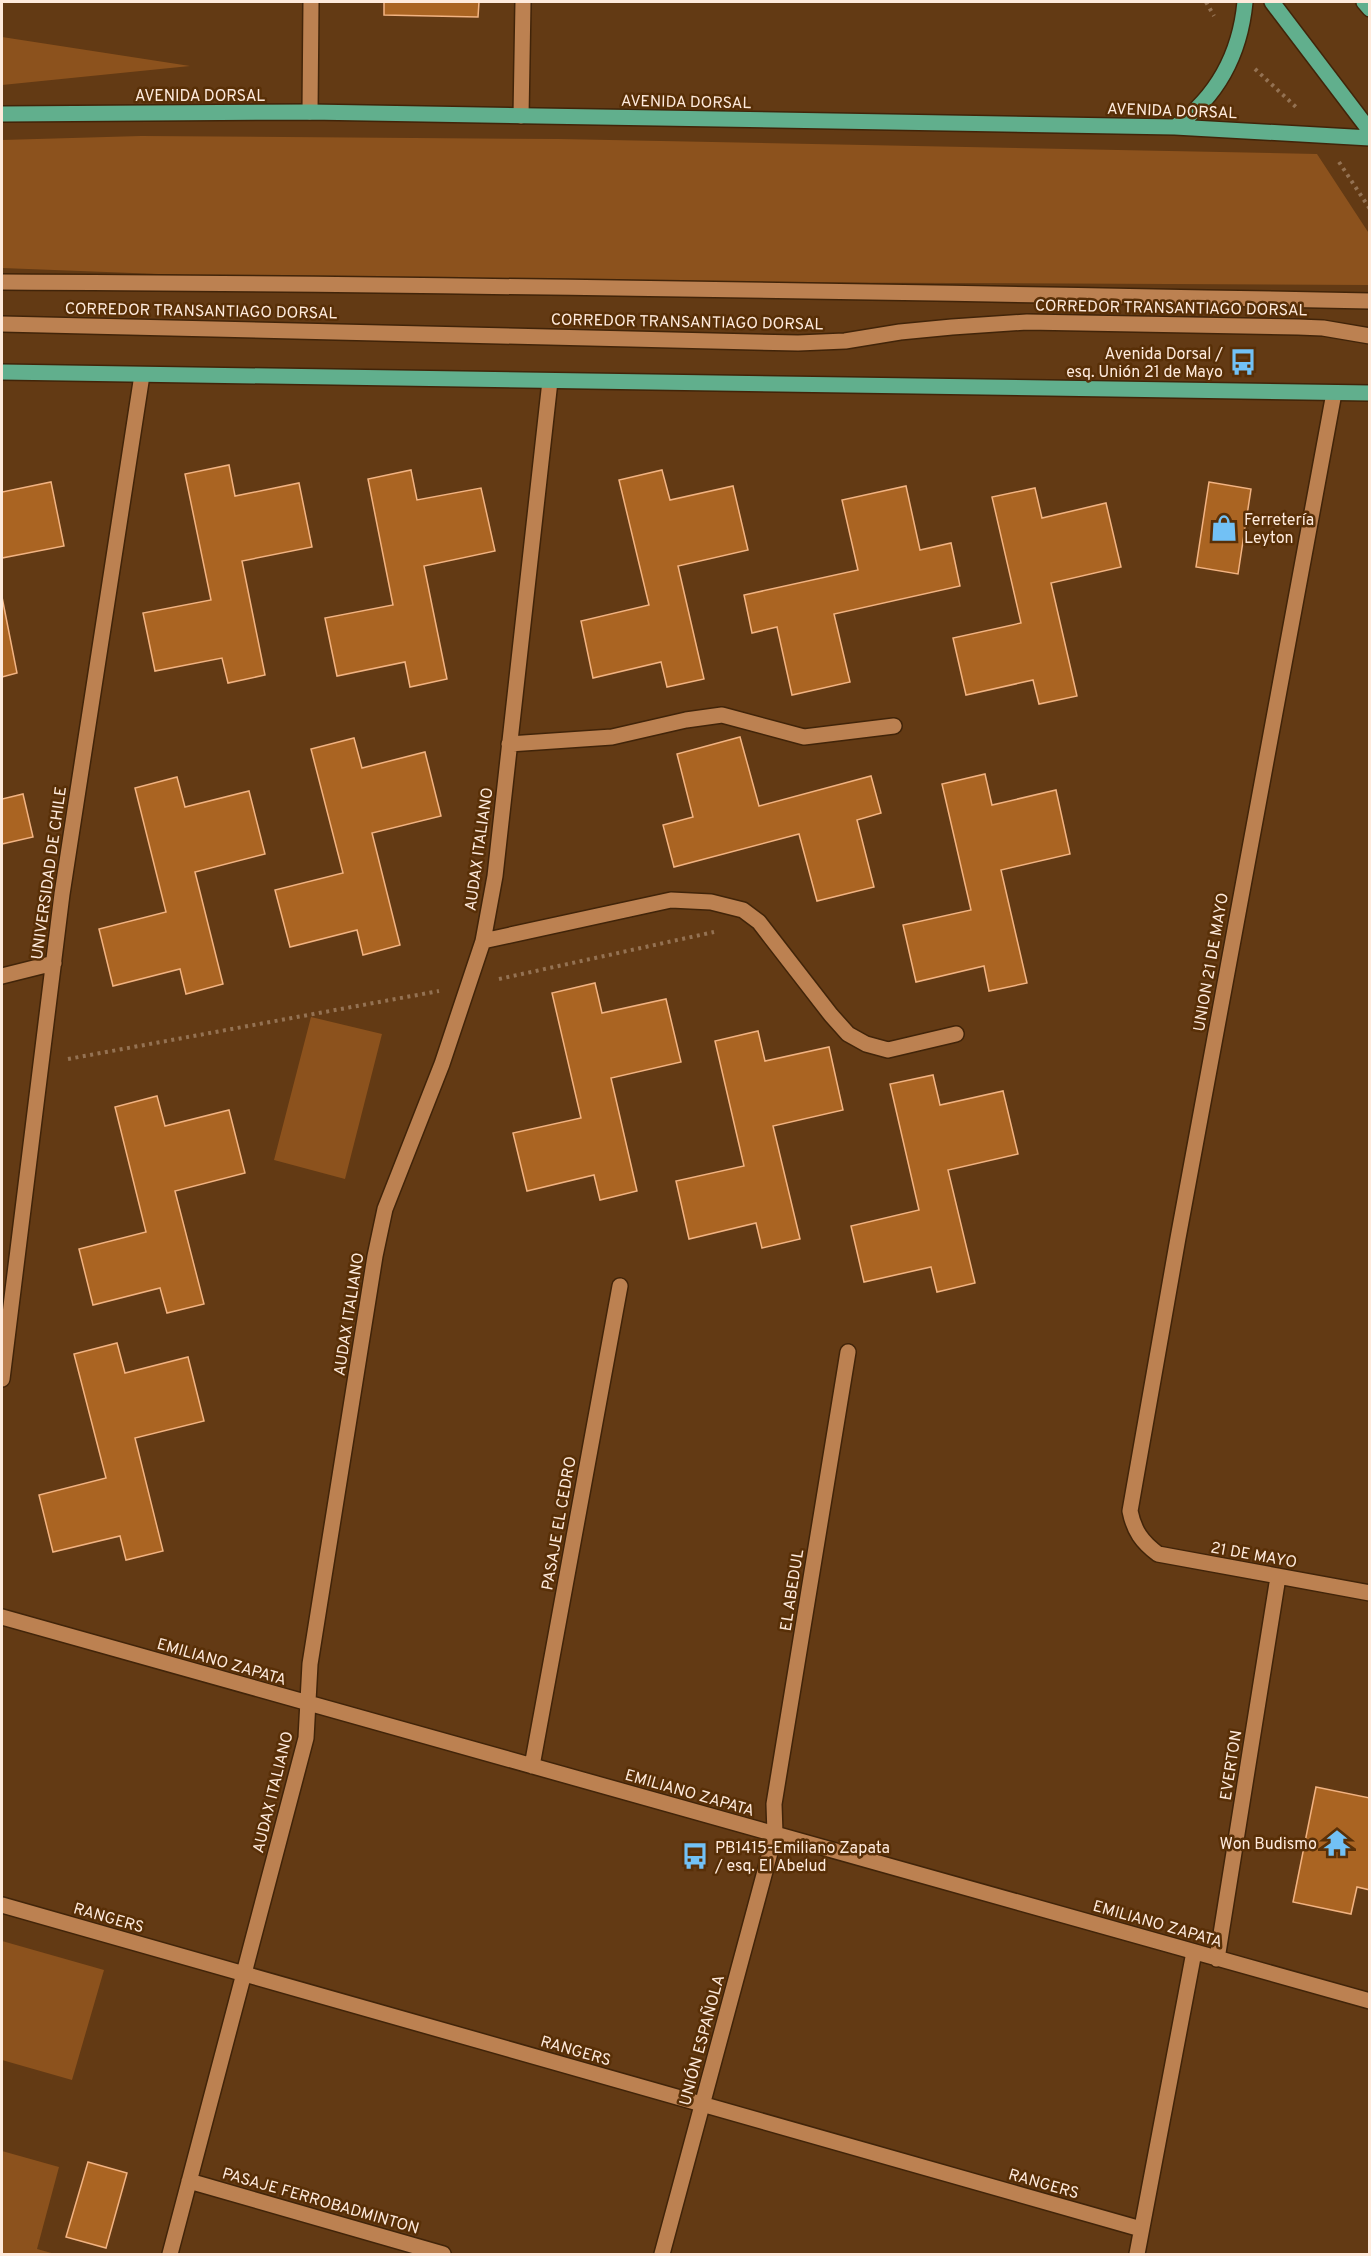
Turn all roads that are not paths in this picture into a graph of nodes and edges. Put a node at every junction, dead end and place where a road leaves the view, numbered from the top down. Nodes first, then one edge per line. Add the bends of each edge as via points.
1 (310, 2) edge
2 (523, 2) edge
3 (1245, 2) edge
4 (1272, 2) edge
5 (1364, 2) edge
6 (1370, 9) edge
7 (310, 112) junction
8 (2, 114) edge
9 (521, 116) junction
10 (1175, 127) junction
11 (1370, 132) edge
12 (1370, 138) edge
13 (2, 282) edge
14 (1370, 302) edge
15 (2, 324) edge
16 (1370, 336) edge
17 (2, 372) edge
18 (142, 375) junction
19 (550, 381) junction
20 (1334, 393) junction
21 (1370, 393) edge
22 (894, 726) dead end
23 (509, 744) junction
24 (483, 941) junction
25 (54, 963) junction
26 (2, 976) edge
27 (956, 1034) dead end
28 (620, 1286) dead end
29 (4, 1339) edge
30 (848, 1352) dead end
31 (2, 1379) edge
32 (1139, 1537) joint
33 (1278, 1577) junction
34 (1370, 1593) edge
35 (2, 1617) edge
36 (306, 1703) junction
37 (532, 1766) junction
38 (775, 1834) junction
39 (2, 1905) edge
40 (1194, 1952) junction
41 (1217, 1959) junction
42 (244, 1974) junction
43 (1370, 2001) edge
44 (702, 2104) junction
45 (189, 2181) junction
46 (1141, 2229) junction
47 (170, 2254) edge
48 (443, 2254) edge
49 (662, 2254) edge
50 (1137, 2254) edge

1 - 7 street
2 - 9 street
3 - 10 main road via 1235,52 1224,75 1204,101
4 - 11 main road
5 - 6 main road
7 - 8 main road, AVENIDA DORSAL
7 - 9 main road, AVENIDA DORSAL
9 - 10 main road, AVENIDA DORSAL
10 - 12 main road, AVENIDA DORSAL
13 - 14 street, CORREDOR TRANSANTIAGO DORSAL
15 - 16 street, CORREDOR TRANSANTIAGO DORSAL via 798,343 1027,322 1323,328
17 - 18 main road
18 - 19 main road
18 - 25 street, UNIVERSIDAD DE CHILE
19 - 20 main road
19 - 23 street, AUDAX ITALIANO
20 - 21 main road
20 - 32 street, UNION 21 DE MAYO via 1132,1498 1130,1511
22 - 23 street via 804,737 722,715 612,737
23 - 24 street, AUDAX ITALIANO via 495,876
24 - 27 street via 671,900 711,902 743,910 759,922 848,1035 888,1050
24 - 36 street, AUDAX ITALIANO via 442,1064 385,1209
25 - 26 street
25 - 29 street, UNIVERSIDAD DE CHILE
28 - 37 street, PASAJE EL CEDRO
29 - 31 street, UNIVERSIDAD DE CHILE
30 - 38 street, EL ABEDUL via 774,1804
32 - 33 street, 21 DE MAYO via 1158,1554 1170,1558
33 - 34 street, 21 DE MAYO
33 - 41 street, EVERTON
35 - 36 street, EMILIANO ZAPATA
36 - 37 street, EMILIANO ZAPATA
36 - 42 street, AUDAX ITALIANO via 306,1738
37 - 38 street, EMILIANO ZAPATA
38 - 40 street, EMILIANO ZAPATA
38 - 44 street, UNIÓN ESPAÑOLA
39 - 42 street, RANGERS
40 - 41 street, EMILIANO ZAPATA
40 - 46 street
41 - 43 street, EMILIANO ZAPATA
42 - 44 street, RANGERS
42 - 45 street, AUDAX ITALIANO
44 - 46 street, RANGERS
44 - 49 street, UNIÓN ESPAÑOLA
45 - 47 street, AUDAX ITALIANO
45 - 48 street, PASAJE FERROBADMINTON
46 - 50 street

